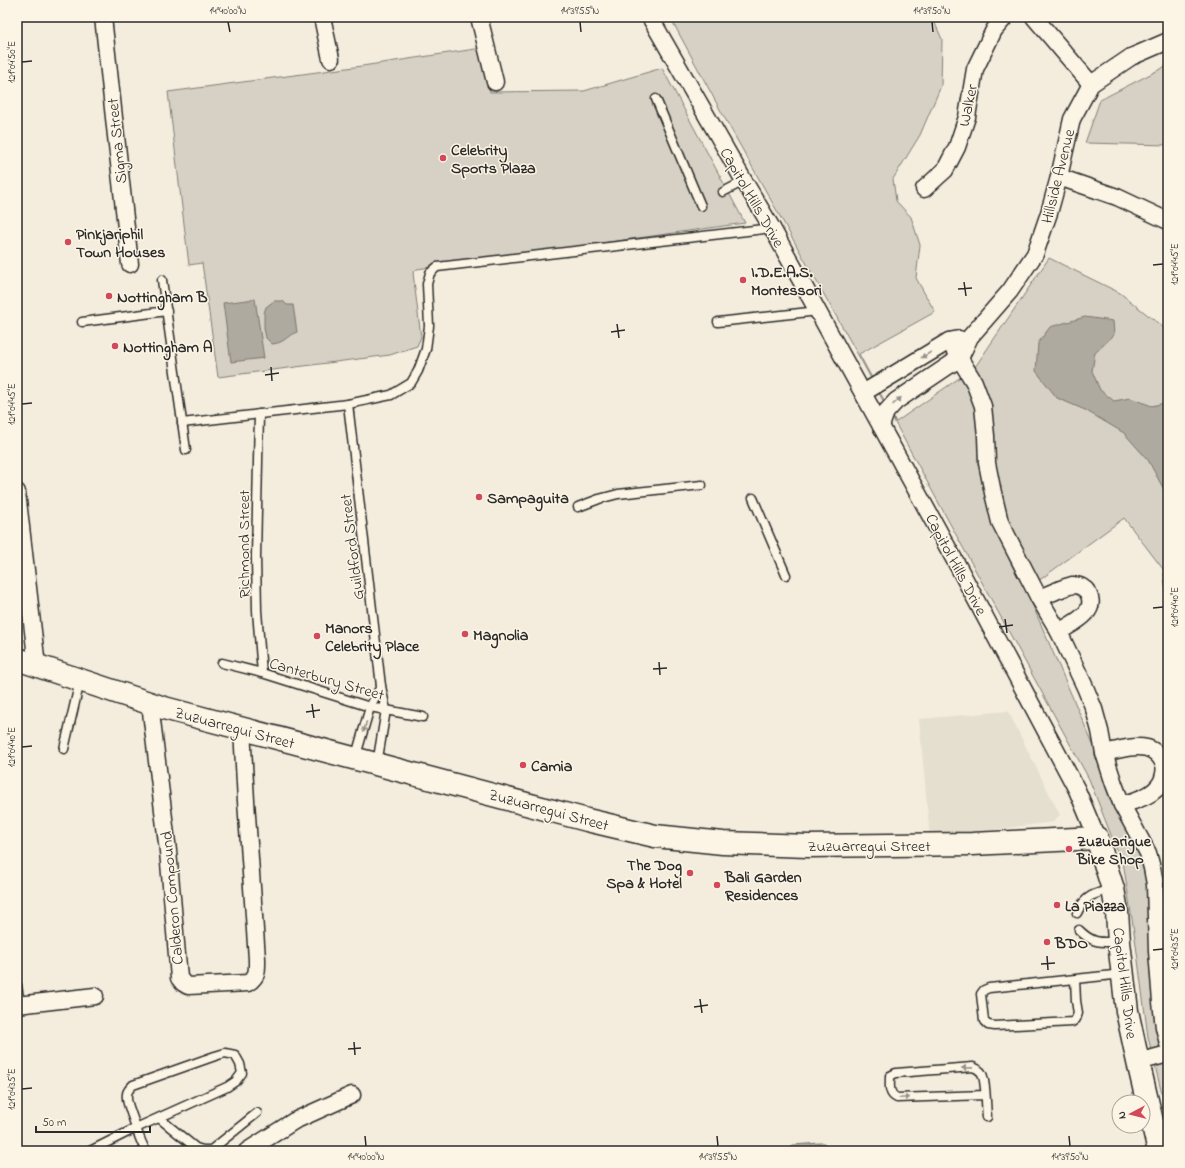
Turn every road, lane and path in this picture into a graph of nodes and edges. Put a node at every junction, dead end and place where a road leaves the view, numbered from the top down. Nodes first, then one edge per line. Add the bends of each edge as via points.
1 (103, 17) edge
2 (322, 17) edge
3 (479, 17) edge
4 (650, 17) edge
5 (1005, 17) edge
6 (1034, 17) edge
7 (1168, 41) edge
8 (331, 59) dead end
9 (495, 82) dead end
10 (1091, 84) junction
11 (656, 99) dead end
12 (1060, 178) junction
13 (744, 180) junction
14 (924, 189) dead end
15 (723, 192) dead end
16 (701, 206) dead end
17 (1168, 221) edge
18 (772, 228) junction
19 (130, 264) dead end
20 (162, 280) dead end
21 (166, 311) junction
22 (818, 311) junction
23 (82, 322) dead end
24 (718, 322) dead end
25 (970, 337) junction
26 (949, 341) junction
27 (960, 358) junction
28 (863, 393) junction
29 (348, 404) junction
30 (259, 414) junction
31 (182, 423) junction
32 (881, 426) junction
33 (186, 450) dead end
34 (702, 485) dead end
35 (17, 492) edge
36 (753, 498) dead end
37 (578, 507) dead end
38 (786, 575) dead end
39 (1039, 598) junction
40 (1059, 632) junction
41 (27, 663) edge
42 (222, 663) dead end
43 (262, 673) junction
44 (80, 681) junction
45 (381, 686) junction
46 (150, 704) junction
47 (370, 707) junction
48 (386, 710) junction
49 (423, 717) dead end
50 (242, 729) junction
51 (64, 749) dead end
52 (1104, 753) junction
53 (355, 759) junction
54 (376, 764) junction
55 (1165, 784) edge
56 (1122, 805) junction
57 (1098, 838) junction
58 (1113, 889) junction
59 (1077, 913) dead end
60 (1079, 930) dead end
61 (1119, 942) junction
62 (1163, 951) edge
63 (1123, 974) junction
64 (1075, 979) junction
65 (17, 985) edge
66 (95, 996) dead end
67 (18, 1004) edge
68 (1168, 1044) edge
69 (1168, 1054) edge
70 (1138, 1062) junction
71 (352, 1095) dead end
72 (985, 1095) junction
73 (257, 1113) dead end
74 (987, 1117) dead end
75 (159, 1118) junction
76 (136, 1128) junction
77 (103, 1149) edge
78 (90, 1151) edge
79 (146, 1151) edge
80 (247, 1151) edge
81 (1159, 1151) edge

1 - 19 street, Sigma Street
2 - 8 street
3 - 9 street
4 - 13 street, Capitol Hills Drive
5 - 14 street, Walker via 994,30 975,69 967,117 957,147 945,170
6 - 10 street
7 - 10 street, Hillside Avenue via 1131,57
10 - 12 street, Hillside Avenue via 1072,118
11 - 16 lane
12 - 17 street via 1117,197
12 - 25 street, Hillside Avenue via 1035,254 1010,291
13 - 15 lane
13 - 18 street, Capitol Hills Drive
18 - 22 street, Capitol Hills Drive
18 - 29 lane via 437,267 430,274 427,284 429,326 426,349 411,383 391,395
20 - 21 lane
21 - 23 lane
21 - 31 lane
22 - 24 lane
22 - 28 street, Capitol Hills Drive
25 - 26 street
25 - 27 street, Hillside Avenue
26 - 27 street
26 -> 28 street
32 -> 27 street via 886,412 896,400
27 - 39 street via 974,382 983,406 987,462 1000,522
28 - 32 street, Capitol Hills Drive
29 - 30 lane
29 - 45 lane, Guildford Street
30 - 31 lane
30 - 43 lane, Richmond Street via 256,557
31 - 33 lane
32 - 57 street, Capitol Hills Drive via 1077,790
34 - 37 lane via 618,494
35 - 41 street
36 - 38 lane
39 - 40 street
39 - 40 street via 1072,585 1087,590 1091,606 1086,614
40 - 52 street via 1094,709
41 - 44 street, Zuzuarregui Street
42 - 43 lane, Canterbury Street
43 - 47 lane, Canterbury Street
44 - 46 street, Zuzuarregui Street
44 - 51 lane
45 - 47 lane
45 - 48 lane, Guildford Street
46 - 50 street, Zuzuarregui Street
46 - 50 street, Calderon Compound via 168,851 178,978 188,986 248,983 257,973
47 - 48 lane, Canterbury Street
47 -> 53 lane
48 - 49 lane, Canterbury Street
48 - 54 lane, Guildford Street
50 - 53 street, Zuzuarregui Street
52 - 55 street via 1128,748 1149,748 1161,758 1165,767
52 - 56 street
53 - 54 street, Zuzuarregui Street
54 - 57 street, Zuzuarregui Street via 655,836 723,843 808,846 972,844
55 - 56 street via 1142,798
56 - 62 street via 1148,853 1155,884
57 - 58 street, Capitol Hills Drive
58 - 59 lane via 1093,894 1080,906
58 - 61 street, Capitol Hills Drive via 1118,912
60 - 61 lane via 1092,941
61 - 63 street, Capitol Hills Drive
62 - 68 street via 1164,1027
63 - 64 lane
63 - 70 street, Capitol Hills Drive via 1127,1010
64 - 64 lane via 984,990 984,1021 995,1026 1072,1022 1078,1013
65 - 67 lane
66 - 67 street
69 - 70 street
70 - 81 street, Capitol Hills Drive
71 - 80 street via 294,1122
72 -> 72 lane via 984,1077 973,1067 896,1073 890,1076 891,1093 897,1098
72 - 74 lane
73 - 75 lane via 211,1150 196,1148
75 - 76 lane
75 - 76 lane via 236,1081 242,1073 235,1055 216,1056 133,1085 128,1091 127,1099
76 - 77 lane
76 - 79 lane
77 - 78 lane

